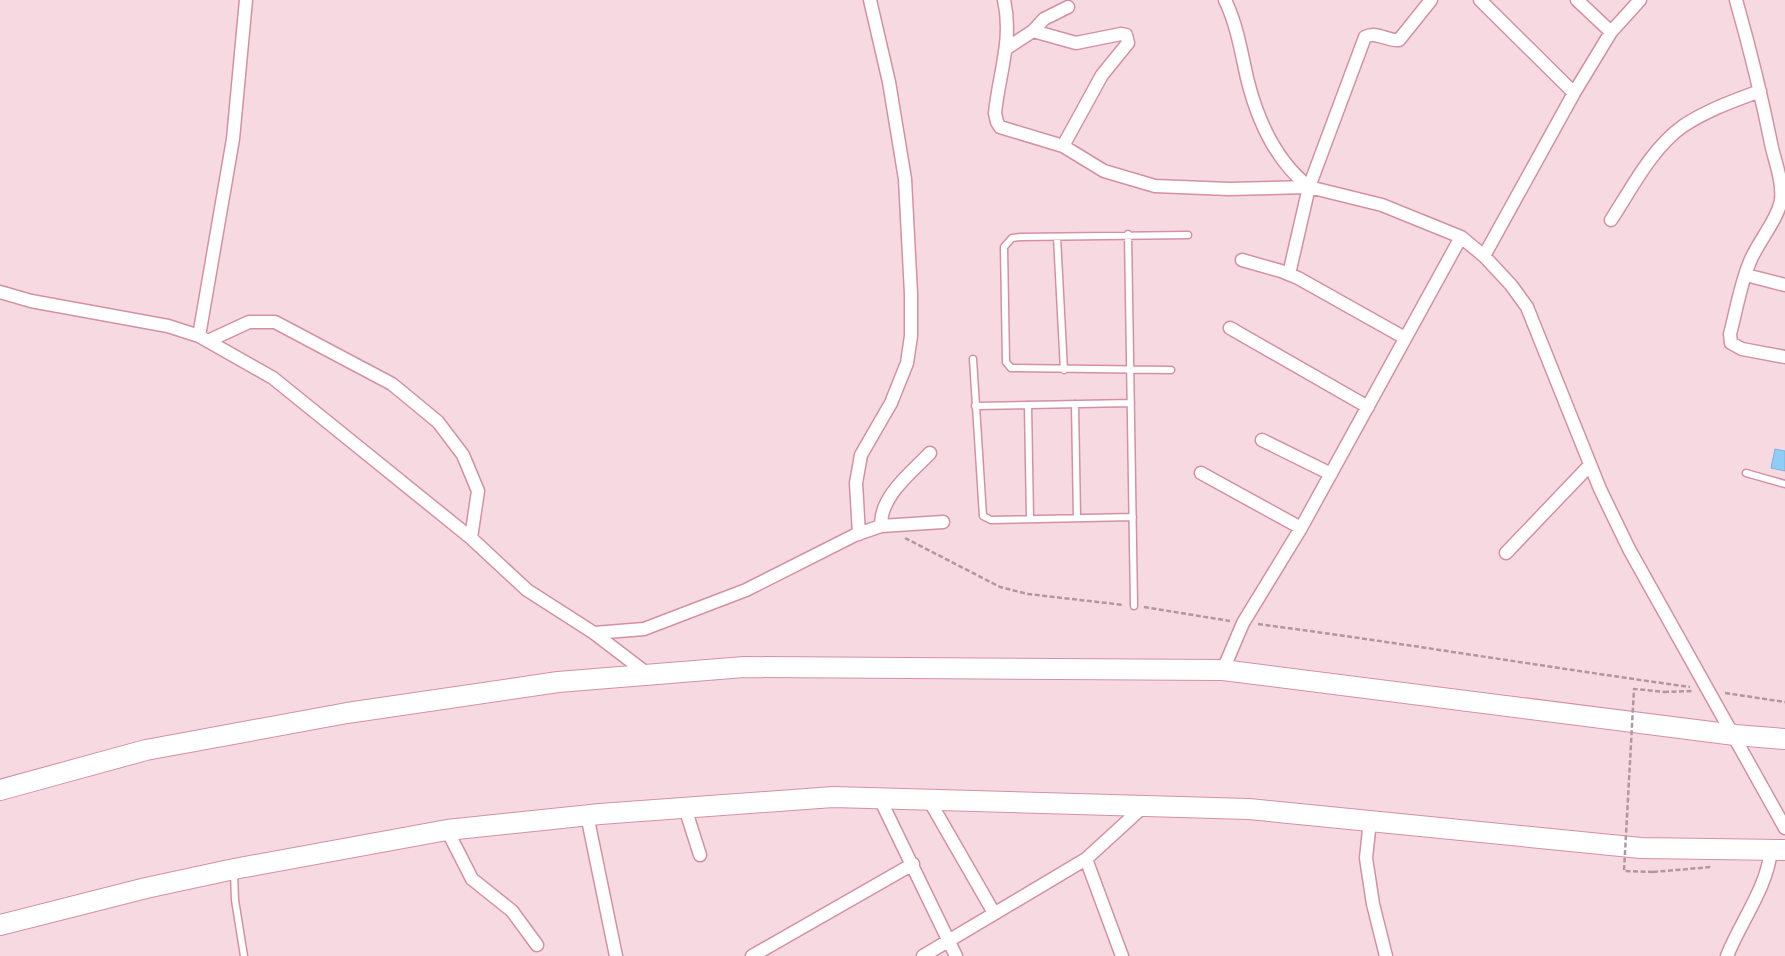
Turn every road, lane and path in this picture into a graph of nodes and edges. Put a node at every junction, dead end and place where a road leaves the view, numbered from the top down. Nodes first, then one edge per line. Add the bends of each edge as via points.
1 (246, 0) edge
2 (870, 0) edge
3 (1004, 0) edge
4 (1225, 0) edge
5 (1431, 0) edge
6 (1480, 0) edge
7 (1576, 0) edge
8 (1640, 0) edge
9 (1736, 0) edge
10 (1068, 7) dead end
11 (1033, 31) junction
12 (1611, 32) junction
13 (1006, 48) junction
14 (1760, 92) junction
15 (1574, 93) junction
16 (1062, 146) junction
17 (1309, 187) junction
18 (1780, 217) edge
19 (1611, 220) dead end
20 (1128, 234) junction
21 (1188, 235) dead end
22 (1057, 236) junction
23 (1461, 237) junction
24 (1484, 256) junction
25 (1242, 260) dead end
26 (1289, 274) junction
27 (1746, 275) junction
28 (1785, 285) edge
29 (0, 292) edge
30 (1230, 328) dead end
31 (204, 338) junction
32 (1405, 338) junction
33 (1785, 357) edge
34 (973, 359) dead end
35 (1064, 370) junction
36 (1171, 370) dead end
37 (1130, 371) junction
38 (1131, 403) junction
39 (1075, 404) junction
40 (1028, 405) junction
41 (975, 406) junction
42 (1368, 407) junction
43 (1262, 440) dead end
44 (930, 453) dead end
45 (1590, 465) junction
46 (1201, 473) dead end
47 (1746, 473) dead end
48 (1331, 474) junction
49 (1785, 484) edge
50 (1133, 517) junction
51 (1077, 518) junction
52 (1030, 519) junction
53 (943, 522) dead end
54 (882, 526) junction
55 (1301, 528) junction
56 (859, 534) junction
57 (472, 538) junction
58 (1506, 553) dead end
59 (1134, 606) junction
60 (1244, 622) junction
61 (594, 633) junction
62 (1223, 670) junction
63 (649, 675) junction
64 (1710, 690) junction
65 (1785, 702) edge
66 (1734, 735) junction
67 (1785, 739) edge
68 (0, 790) edge
69 (880, 797) junction
70 (929, 800) junction
71 (1144, 806) junction
72 (685, 808) junction
73 (587, 815) junction
74 (1370, 821) junction
75 (1785, 828) edge
76 (447, 830) junction
77 (1778, 850) edge
78 (700, 855) dead end
79 (1086, 859) junction
80 (913, 864) junction
81 (234, 869) junction
82 (1653, 872) dead end
83 (994, 913) junction
84 (0, 925) edge
85 (949, 940) junction
86 (537, 945) dead end
87 (244, 956) edge
88 (616, 956) edge
89 (752, 956) edge
90 (923, 956) edge
91 (956, 956) edge
92 (1122, 956) edge
93 (1386, 956) edge
94 (1727, 956) edge

1 - 31 street via 233,139
2 - 56 street via 889,82 904,179 912,294 911,328 904,371 891,403 861,455 856,483
3 - 13 street via 1008,18
4 - 17 street via 1234,18 1248,81 1262,122 1276,151 1295,176
5 - 17 street via 1399,40 1390,41 1377,34 1365,37
6 - 15 street
7 - 12 street
8 - 12 street
9 - 14 street
10 - 11 street via 1044,19
11 - 13 street
11 - 16 street via 1076,42 1121,34 1128,39 1102,75
12 - 15 street
13 - 16 street via 996,104 997,122 1000,127
14 - 18 street via 1781,186
14 - 19 street via 1717,107 1682,127 1658,150
15 - 24 street
16 - 17 street via 1104,171 1154,186 1229,189
17 - 23 street via 1382,205
17 - 26 street
18 - 27 street via 1764,233
20 - 21 lane
20 - 22 lane
20 - 37 lane
22 - 35 lane
22 - 35 lane via 1012,238 1004,247 1006,362 1015,369
23 - 24 street
23 - 32 street
24 - 45 street via 1526,307
25 - 26 street
26 - 32 street
27 - 28 street
27 - 33 street via 1730,334 1731,343 1742,349
29 - 31 street via 31,301 168,326
30 - 42 street
31 - 57 street via 273,378
31 - 57 street via 248,322 276,322 392,384 438,422 463,455 478,491
32 - 42 street
34 - 41 lane
35 - 37 lane
36 - 37 lane
37 - 38 lane
38 - 39 lane
38 - 50 lane
39 - 40 lane
39 - 51 lane
40 - 41 lane
40 - 52 lane
41 - 52 lane via 983,516 991,520
42 - 48 street
43 - 48 street
44 - 54 street via 892,493 884,508
45 - 58 street
45 - 64 street via 1629,548
46 - 55 street
47 - 49 lane
48 - 55 street
50 - 51 lane
50 - 59 lane
51 - 52 lane
53 - 54 street
54 - 56 street
54 - 59 path via 1000,587 1028,594
55 - 60 street
56 - 61 street via 746,590 644,629
57 - 61 street via 527,590
59 - 60 path
60 - 62 street
60 - 64 path
61 - 63 street
62 - 63 highway via 744,667
62 - 66 highway
63 - 68 highway via 558,682 347,713 146,750
64 - 65 path
64 - 66 street
64 - 82 path, bridge via 1664,692 1634,689 1624,871
66 - 67 highway
66 - 75 street
69 - 70 highway
69 - 72 highway via 833,797
69 - 80 street
70 - 71 highway
70 - 83 street
71 - 74 highway via 1249,809
71 - 79 street
72 - 73 highway
72 - 78 street
73 - 76 highway
73 - 88 street
74 - 77 highway via 1642,848
74 - 93 street via 1366,858
76 - 81 highway
76 - 86 street via 472,879 512,911
77 - 94 street
79 - 83 street
79 - 92 street
80 - 85 street
80 - 89 street
81 - 84 highway
81 - 87 lane via 235,900
83 - 85 street
85 - 90 street
85 - 91 street

